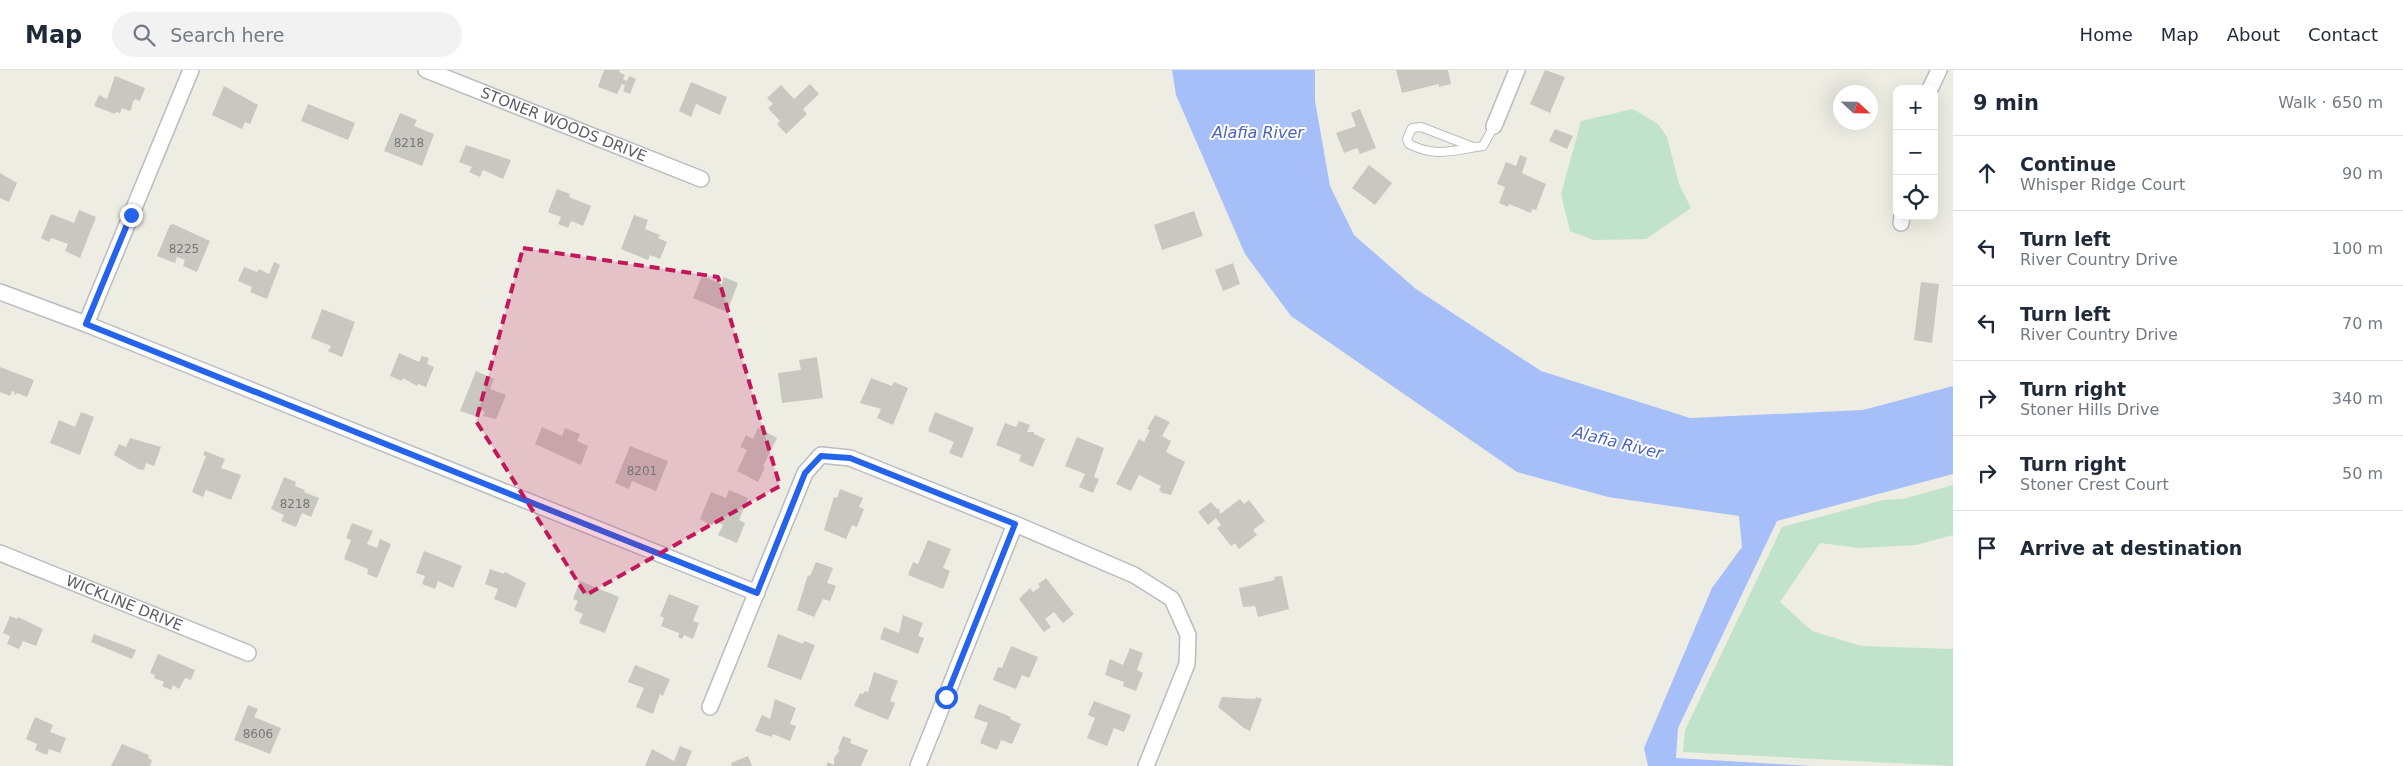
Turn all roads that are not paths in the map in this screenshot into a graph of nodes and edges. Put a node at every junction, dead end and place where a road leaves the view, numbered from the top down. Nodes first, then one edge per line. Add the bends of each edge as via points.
1 (191, 70) edge
2 (426, 70) edge
3 (1517, 70) edge
4 (1939, 70) edge
5 (1932, 85) edge
6 (1494, 126) joint
7 (1473, 148) junction
8 (701, 179) dead end
9 (0, 292) edge
10 (86, 324) junction
11 (1015, 524) junction
12 (0, 553) edge
13 (757, 593) junction
14 (248, 653) dead end
15 (710, 707) dead end
16 (918, 766) edge
17 (1146, 766) edge

1 - 10 street
2 - 8 street, STONER WOODS DRIVE
3 - 6 street
4 - 5 street
6 - 7 lane via 1483,146
7 - 7 lane via 1436,153 1419,149 1409,144 1407,139 1412,128 1421,127
9 - 10 street
10 - 13 street
11 - 13 street via 850,458 821,456 805,473
11 - 16 street
11 - 17 street via 1134,575 1172,599 1188,635 1187,664
12 - 14 street, WICKLINE DRIVE
13 - 15 street

